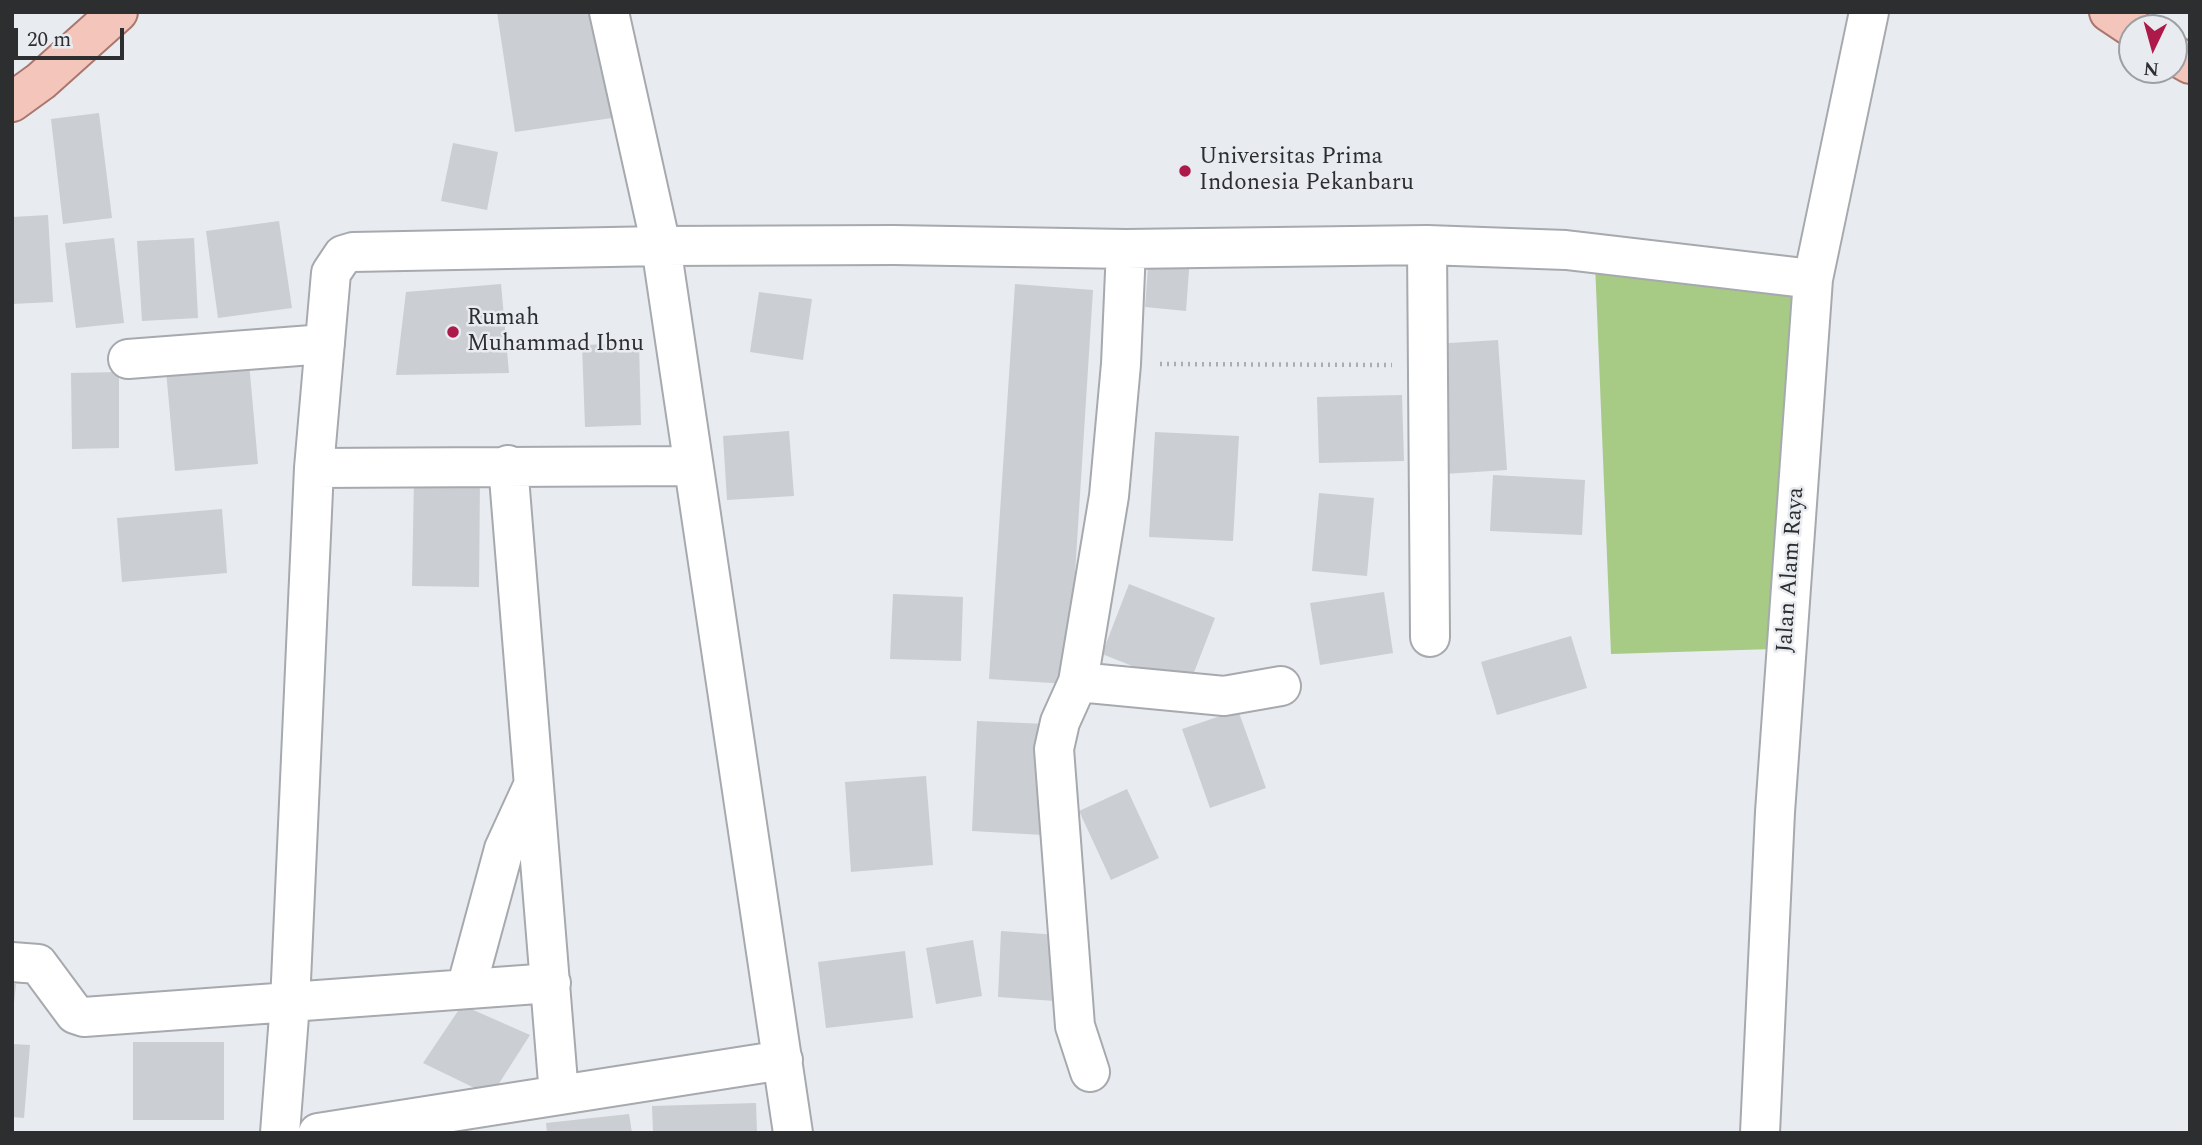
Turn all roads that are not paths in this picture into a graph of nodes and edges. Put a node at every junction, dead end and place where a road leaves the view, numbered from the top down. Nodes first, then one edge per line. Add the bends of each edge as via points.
1 (118, 12) edge
2 (609, 12) edge
3 (1869, 12) edge
4 (12, 102) edge
5 (1427, 245) junction
6 (661, 246) junction
7 (1126, 249) junction
8 (1813, 279) junction
9 (325, 344) junction
10 (128, 359) dead end
11 (508, 465) junction
12 (693, 466) junction
13 (314, 468) junction
14 (1430, 637) dead end
15 (1078, 682) junction
16 (1281, 686) dead end
17 (533, 786) junction
18 (12, 962) edge
19 (551, 983) junction
20 (466, 989) junction
21 (290, 1003) junction
22 (783, 1060) junction
23 (1090, 1072) dead end
24 (559, 1095) junction
25 (280, 1133) edge
26 (318, 1133) edge
27 (793, 1133) edge
28 (1760, 1133) edge

1 - 4 main road
2 - 6 street
3 - 8 street, Jalan Alam Raya
5 - 7 street
5 - 8 street via 1566,250
5 - 14 street
6 - 7 street
6 - 9 street via 353,252 339,258 331,273
6 - 12 street
7 - 15 street via 1109,496
8 - 28 street, Jalan Alam Raya via 1775,813
9 - 10 street
9 - 13 street
11 - 12 street
11 - 13 street
11 - 17 street
12 - 22 street
13 - 21 street
15 - 16 street via 1224,696
15 - 23 street via 1060,722 1054,778 1075,1026
17 - 19 street
17 - 20 street via 504,849
18 - 21 street via 38,964 75,1014 84,1017
19 - 20 street
19 - 24 street
20 - 21 street
21 - 25 street
22 - 24 street
22 - 27 street
24 - 26 street

